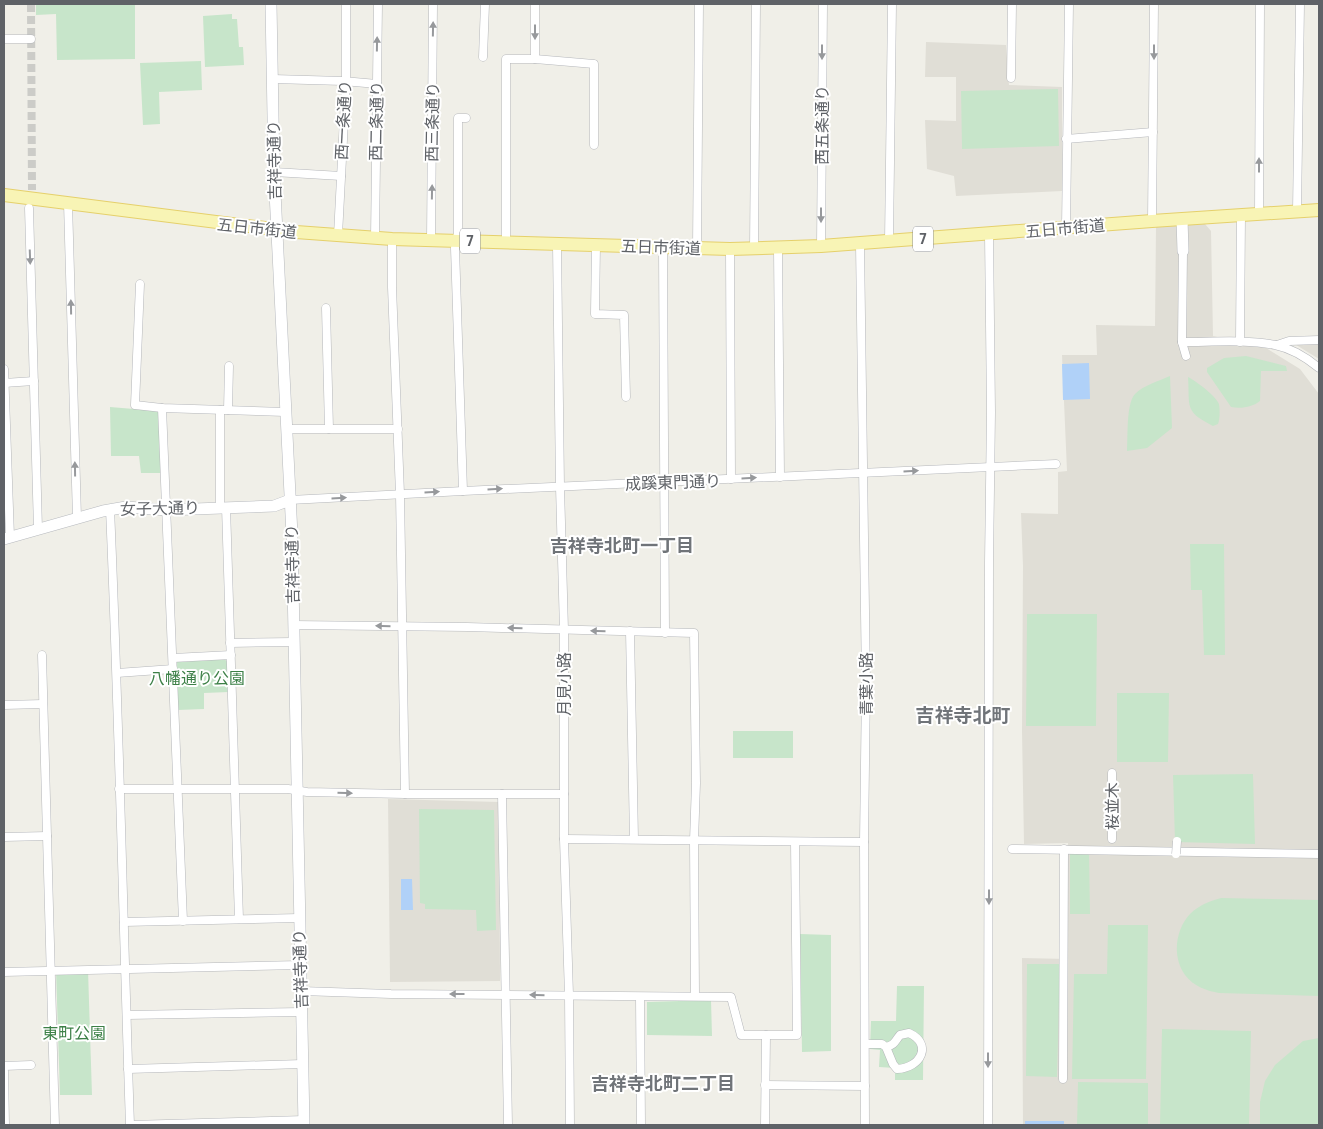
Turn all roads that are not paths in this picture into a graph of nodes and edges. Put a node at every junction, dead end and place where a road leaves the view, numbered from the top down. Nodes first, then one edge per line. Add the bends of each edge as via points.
1 (271, 4) edge
2 (346, 4) edge
3 (378, 4) edge
4 (434, 4) edge
5 (485, 4) edge
6 (535, 4) edge
7 (698, 4) edge
8 (756, 4) edge
9 (823, 4) edge
10 (892, 4) edge
11 (1012, 4) edge
12 (1069, 4) edge
13 (1154, 4) edge
14 (1260, 4) edge
15 (1300, 4) edge
16 (31, 38) dead end
17 (4, 39) edge
18 (483, 57) dead end
19 (535, 59) junction
20 (1012, 78) dead end
21 (273, 79) junction
22 (346, 82) junction
23 (377, 84) junction
24 (466, 118) dead end
25 (1153, 132) junction
26 (1066, 139) junction
27 (594, 145) dead end
28 (274, 172) junction
29 (341, 176) junction
30 (4, 196) edge
31 (31, 199) junction
32 (68, 203) junction
33 (1319, 210) edge
34 (1297, 211) junction
35 (1259, 214) junction
36 (1241, 215) junction
37 (1182, 219) junction
38 (1152, 221) junction
39 (1066, 227) junction
40 (277, 231) junction
41 (989, 234) junction
42 (338, 235) junction
43 (375, 238) junction
44 (392, 239) junction
45 (431, 240) junction
46 (456, 241) junction
47 (889, 241) junction
48 (506, 242) junction
49 (557, 244) junction
50 (860, 244) junction
51 (596, 245) junction
52 (821, 246) junction
53 (663, 247) junction
54 (697, 248) junction
55 (730, 249) junction
56 (754, 249) junction
57 (778, 249) junction
58 (1183, 251) joint
59 (140, 284) dead end
60 (326, 308) dead end
61 (1319, 340) edge
62 (1182, 342) junction
63 (1240, 342) junction
64 (1277, 345) junction
65 (1186, 356) dead end
66 (228, 366) dead end
67 (1319, 368) edge
68 (4, 369) edge
69 (34, 381) junction
70 (4, 383) edge
71 (626, 397) dead end
72 (162, 408) junction
73 (224, 410) junction
74 (286, 412) junction
75 (286, 429) junction
76 (329, 429) junction
77 (398, 429) junction
78 (5, 439) edge
79 (1056, 464) dead end
80 (990, 468) junction
81 (864, 473) junction
82 (780, 477) junction
83 (731, 479) junction
84 (663, 482) junction
85 (560, 487) junction
86 (463, 491) junction
87 (400, 494) junction
88 (290, 500) junction
89 (223, 507) junction
90 (110, 509) junction
91 (167, 510) junction
92 (77, 518) junction
93 (38, 529) junction
94 (7, 538) edge
95 (293, 625) junction
96 (403, 626) junction
97 (564, 630) junction
98 (630, 631) junction
99 (665, 633) junction
100 (293, 642) junction
101 (230, 643) junction
102 (42, 655) dead end
103 (231, 655) junction
104 (173, 658) junction
105 (173, 669) junction
106 (117, 673) junction
107 (43, 704) junction
108 (4, 705) edge
109 (1112, 773) dead end
110 (119, 790) junction
111 (178, 790) junction
112 (235, 790) junction
113 (297, 790) junction
114 (405, 794) junction
115 (502, 794) junction
116 (564, 794) junction
117 (48, 836) junction
118 (4, 837) edge
119 (564, 839) junction
120 (634, 839) junction
121 (1112, 839) dead end
122 (694, 841) junction
123 (1177, 841) dead end
124 (795, 842) junction
125 (864, 842) junction
126 (1012, 849) dead end
127 (1064, 849) junction
128 (1176, 854) dead end
129 (1319, 854) edge
130 (299, 918) junction
131 (239, 919) junction
132 (183, 921) junction
133 (124, 922) junction
134 (300, 965) junction
135 (126, 969) junction
136 (52, 971) junction
137 (4, 972) edge
138 (301, 991) junction
139 (506, 994) junction
140 (569, 995) junction
141 (695, 996) junction
142 (640, 997) junction
143 (301, 1012) junction
144 (127, 1015) junction
145 (766, 1035) junction
146 (866, 1044) junction
147 (886, 1047) junction
148 (31, 1064) dead end
149 (302, 1064) junction
150 (4, 1066) edge
151 (128, 1069) junction
152 (4, 1071) edge
153 (1063, 1079) dead end
154 (765, 1086) junction
155 (865, 1086) junction
156 (304, 1123) edge
157 (5, 1125) edge
158 (55, 1125) edge
159 (130, 1125) edge
160 (508, 1125) edge
161 (570, 1125) edge
162 (642, 1125) edge
163 (765, 1125) edge
164 (865, 1125) edge
165 (988, 1125) edge

1 - 21 main road, 吉祥寺通り
2 - 22 street, 西一条通り
23 -> 3 street, 西二条通り
45 -> 4 street, 西三条通り
5 - 18 street
6 -> 19 street
7 - 54 street
8 - 56 street
9 -> 52 street, 西五条通り
10 - 47 street
11 - 20 street
12 - 26 street
13 -> 25 street
35 -> 14 street
15 - 34 street
16 - 17 street
19 - 27 street via 594,64
19 - 48 street via 506,59
21 - 22 street
21 - 28 main road, 吉祥寺通り
22 - 23 street
22 - 29 street, 西一条通り
23 - 43 street, 西二条通り
24 - 46 street via 458,118
25 - 26 street
25 - 38 street
26 - 39 street
28 - 29 street
28 - 40 main road, 吉祥寺通り
29 - 42 street, 西一条通り
30 - 31 main road, 五日市街道 / 7
31 - 32 main road, 五日市街道 / 7
31 -> 69 street
32 - 40 main road, 五日市街道 / 7
92 -> 32 street
33 - 34 main road, 五日市街道 / 7
34 - 35 main road, 五日市街道 / 7
35 - 36 main road, 五日市街道 / 7
36 - 37 main road, 五日市街道 / 7
36 - 63 street
37 - 38 main road, 五日市街道 / 7
37 - 58 main road
38 - 39 main road, 五日市街道 / 7
39 - 41 main road, 五日市街道 / 7
40 - 42 main road, 五日市街道 / 7
40 - 74 main road, 吉祥寺通り
41 - 47 main road, 五日市街道 / 7
41 - 80 street
42 - 43 main road, 五日市街道 / 7
43 - 44 main road, 五日市街道 / 7
44 - 45 main road, 五日市街道 / 7
44 - 77 street
45 - 46 main road, 五日市街道 / 7
46 - 48 main road, 五日市街道 / 7
46 - 86 street
47 - 50 main road, 五日市街道 / 7
48 - 49 main road, 五日市街道 / 7
49 - 51 main road, 五日市街道 / 7
49 - 85 street, 月見小路
50 - 52 main road, 五日市街道 / 7
50 - 81 street, 青葉小路
51 - 53 main road, 五日市街道 / 7
51 - 71 street via 595,314 624,315
52 - 57 main road, 五日市街道 / 7
53 - 54 main road, 五日市街道 / 7
53 - 84 street
54 - 55 main road, 五日市街道 / 7
55 - 56 main road, 五日市街道 / 7
55 - 83 street
56 - 57 main road, 五日市街道 / 7
57 - 82 street
58 - 62 street
59 - 72 street via 135,405
60 - 76 street
61 - 64 street via 1289,341
62 - 63 street
62 - 65 street
63 - 64 street
64 - 67 street
66 - 73 street
68 - 70 street
69 - 70 street
69 - 93 street
70 - 78 street
72 - 73 street
72 - 91 street
73 - 74 street
73 - 89 street
74 - 75 main road, 吉祥寺通り
75 - 76 street
75 - 88 main road, 吉祥寺通り
76 - 77 street
77 - 87 street
78 - 94 street
79 - 80 street, 成蹊東門通り
81 -> 80 street, 成蹊東門通り
80 -> 165 street
81 - 82 street, 成蹊東門通り
81 - 125 street, 青葉小路
83 -> 82 street, 成蹊東門通り
83 - 84 street, 成蹊東門通り
84 - 85 street, 成蹊東門通り
84 - 99 street
86 -> 85 street, 成蹊東門通り
85 - 97 street, 月見小路
87 -> 86 street, 成蹊東門通り
88 -> 87 street, 成蹊東門通り
87 - 96 street
88 - 89 main road, 女子大通り via 274,506
88 - 95 main road, 吉祥寺通り
89 - 91 main road, 女子大通り
89 - 101 street
90 - 91 main road, 女子大通り
90 - 92 main road, 女子大通り
90 - 106 street
91 - 104 street
92 - 93 main road, 女子大通り
93 - 94 main road, 女子大通り
96 -> 95 street
95 - 100 main road, 吉祥寺通り
97 -> 96 street
96 - 114 street
98 -> 97 street
97 - 116 street, 月見小路
98 - 99 street
98 - 120 street
99 - 122 street via 694,633
100 - 101 street
100 - 113 main road, 吉祥寺通り
101 - 103 street
102 - 107 street
103 - 104 street
103 - 112 street
104 - 105 street
105 - 106 street
105 - 111 street
106 - 110 street
107 - 108 street
107 - 117 street
109 - 121 street, 桜並木
110 - 111 street
110 - 133 street
111 - 112 street
111 - 132 street
112 - 113 street
112 - 131 street
113 -> 114 street
113 - 130 main road, 吉祥寺通り
114 - 115 street
115 - 116 street
115 - 139 street
116 - 119 street, 月見小路
117 - 118 street
117 - 136 street
119 - 120 street
119 - 140 street, 月見小路
120 - 122 street
122 - 124 street
122 - 141 street
123 - 128 street, bridge
124 - 125 street
124 - 145 street via 797,1035
125 - 146 street, 青葉小路
126 - 127 street
127 - 129 street
127 - 153 street
130 - 131 street
130 - 134 main road, 吉祥寺通り
131 - 132 street
132 - 133 street
133 - 135 street
134 - 135 street
134 - 138 main road, 吉祥寺通り
135 - 136 street
135 - 144 street
136 - 137 street
136 - 158 street
139 -> 138 street
138 - 143 main road, 吉祥寺通り
140 -> 139 street
139 - 160 street
140 - 142 street
140 - 161 street, 月見小路
141 - 142 street
141 - 145 street via 730,997 741,1035
142 - 162 street
143 - 144 street
143 - 149 main road, 吉祥寺通り
144 - 151 street
145 - 154 street
146 - 147 street
146 - 155 street, 青葉小路
147 - 147 street via 897,1068 918,1062 924,1053 916,1037 909,1033 900,1035 895,1044
148 - 150 street
149 - 151 street
149 - 156 main road, 吉祥寺通り
151 - 159 street
152 - 157 street
154 - 155 street
154 - 163 street
155 - 164 street, 青葉小路
156 - 159 street

